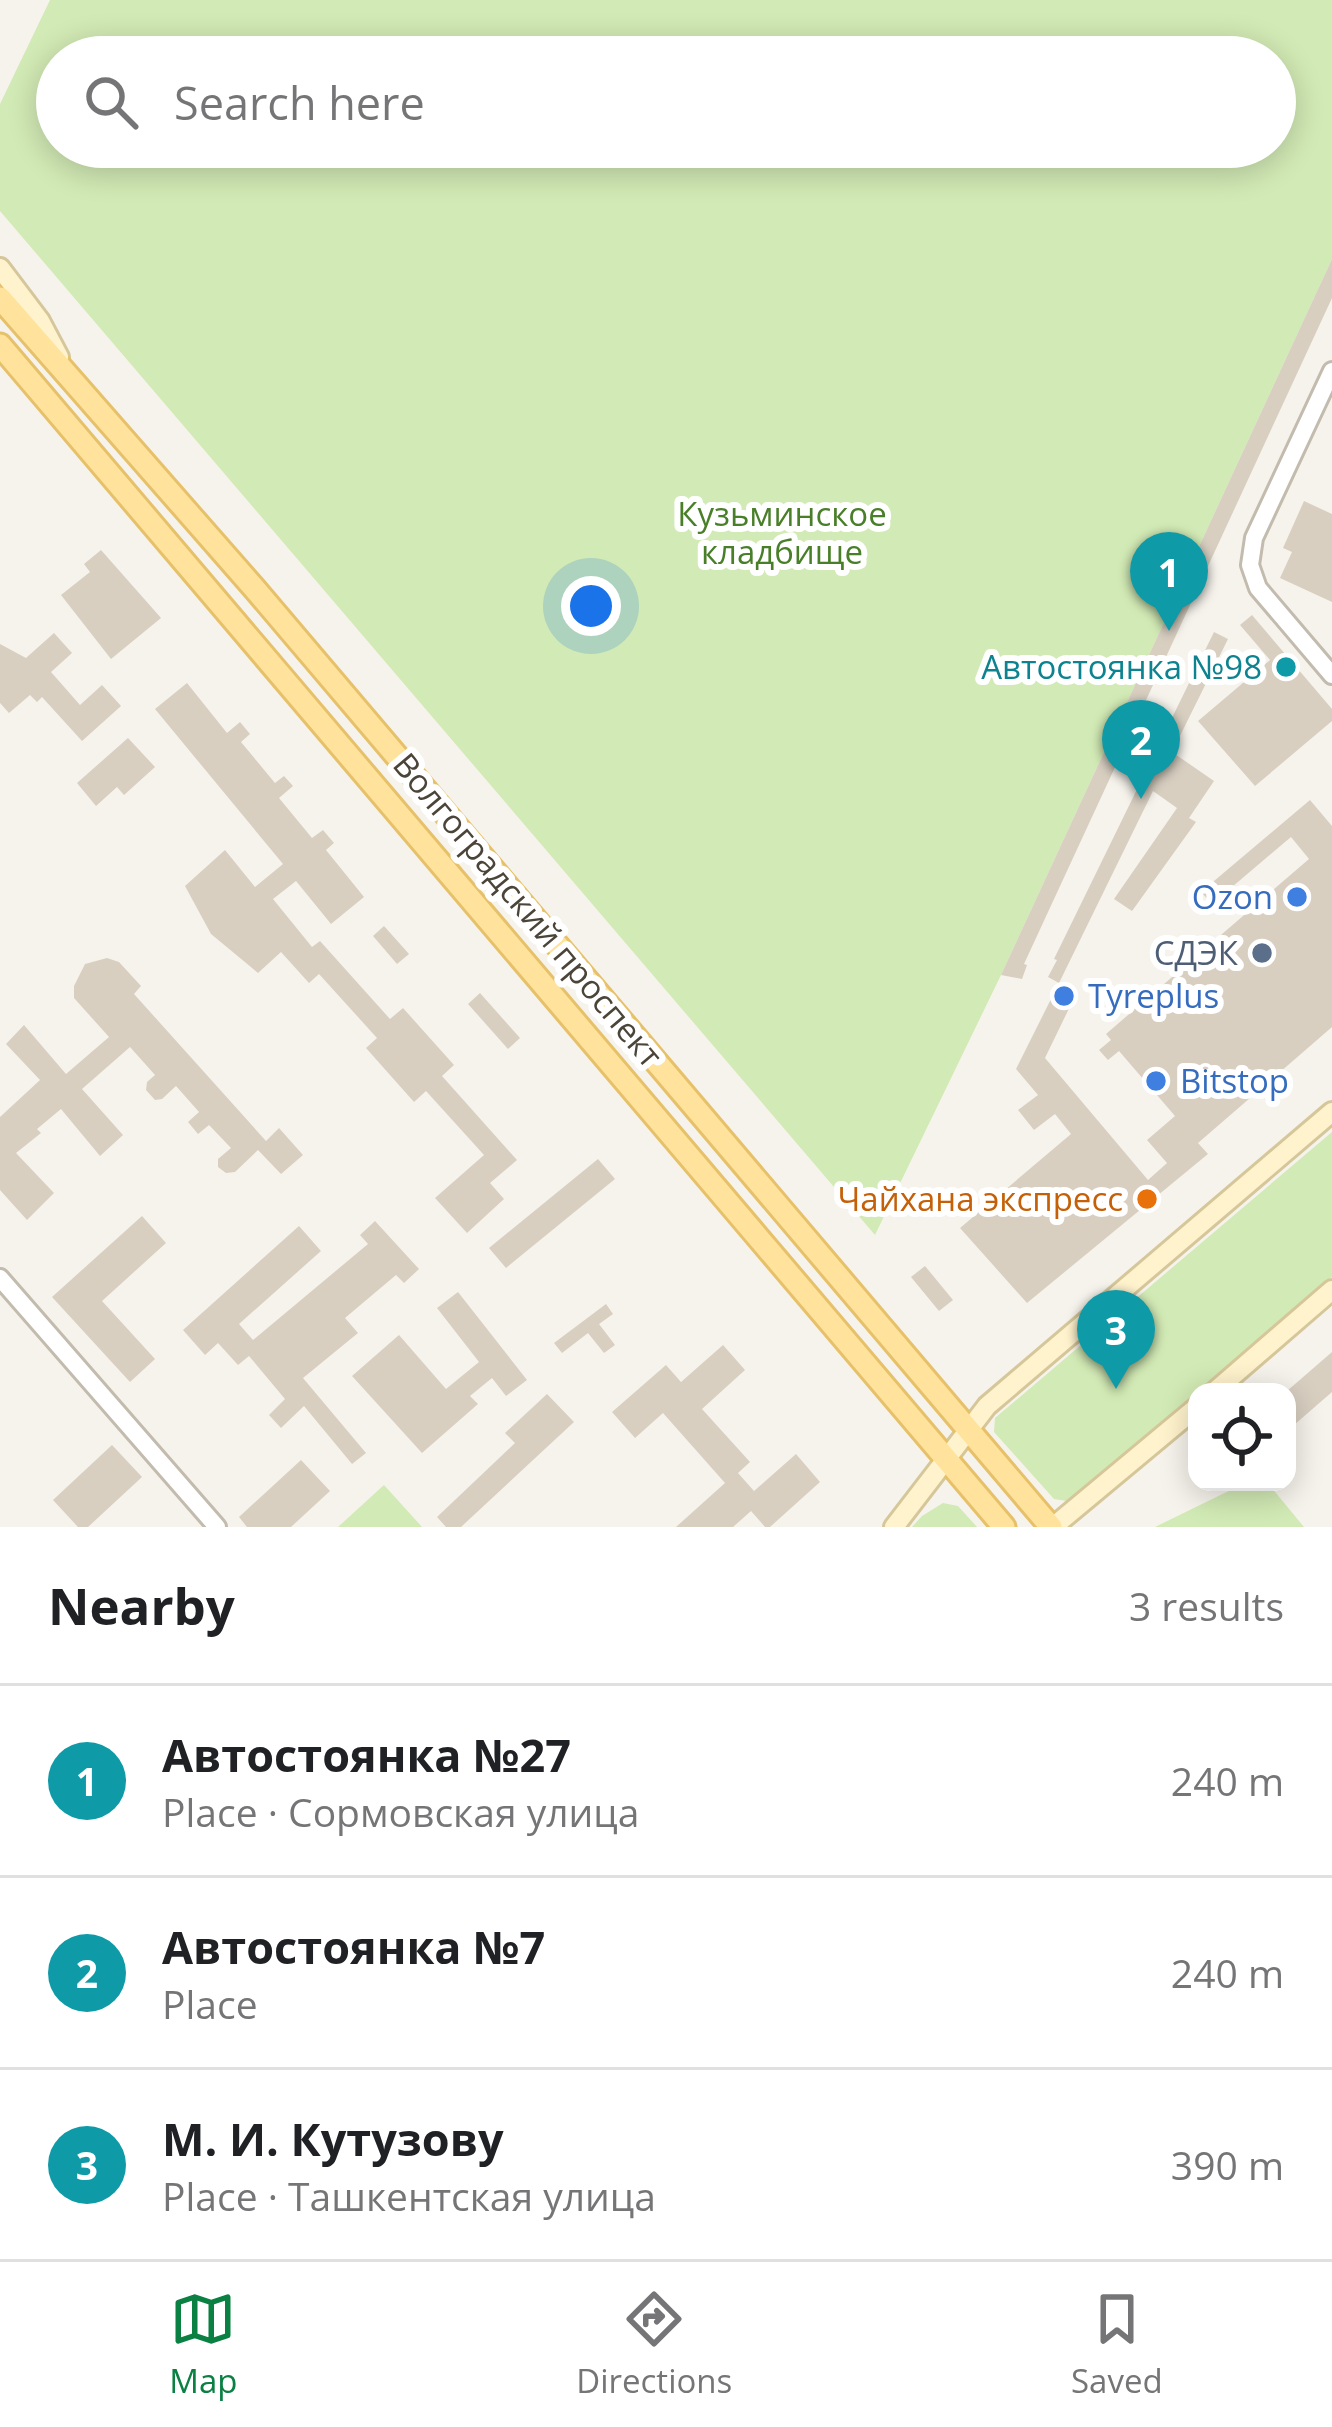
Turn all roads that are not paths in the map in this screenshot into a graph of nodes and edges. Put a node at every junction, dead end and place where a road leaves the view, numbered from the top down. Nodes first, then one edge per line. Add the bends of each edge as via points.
1 (0, 268) edge
2 (0, 298) edge
3 (0, 345) edge
4 (1332, 371) edge
5 (73, 382) junction
6 (1332, 675) edge
7 (1332, 1112) edge
8 (0, 1278) edge
9 (1332, 1291) edge
10 (1225, 1383) edge
11 (1188, 1414) edge
12 (968, 1430) junction
13 (946, 1459) junction
14 (217, 1527) edge
15 (894, 1527) edge
16 (1004, 1527) edge
17 (1052, 1527) edge

1 - 5 main road
2 - 5 main road, Волгоградский проспект
3 - 13 main road, Волгоградский проспект
4 - 6 street via 1254,538 1250,565 1258,589
5 - 12 main road, Волгоградский проспект
7 - 12 main road
8 - 14 street
9 - 10 main road
11 - 17 main road
12 - 13 main road
12 - 17 main road, Волгоградский проспект
13 - 15 main road
13 - 16 main road, Волгоградский проспект

